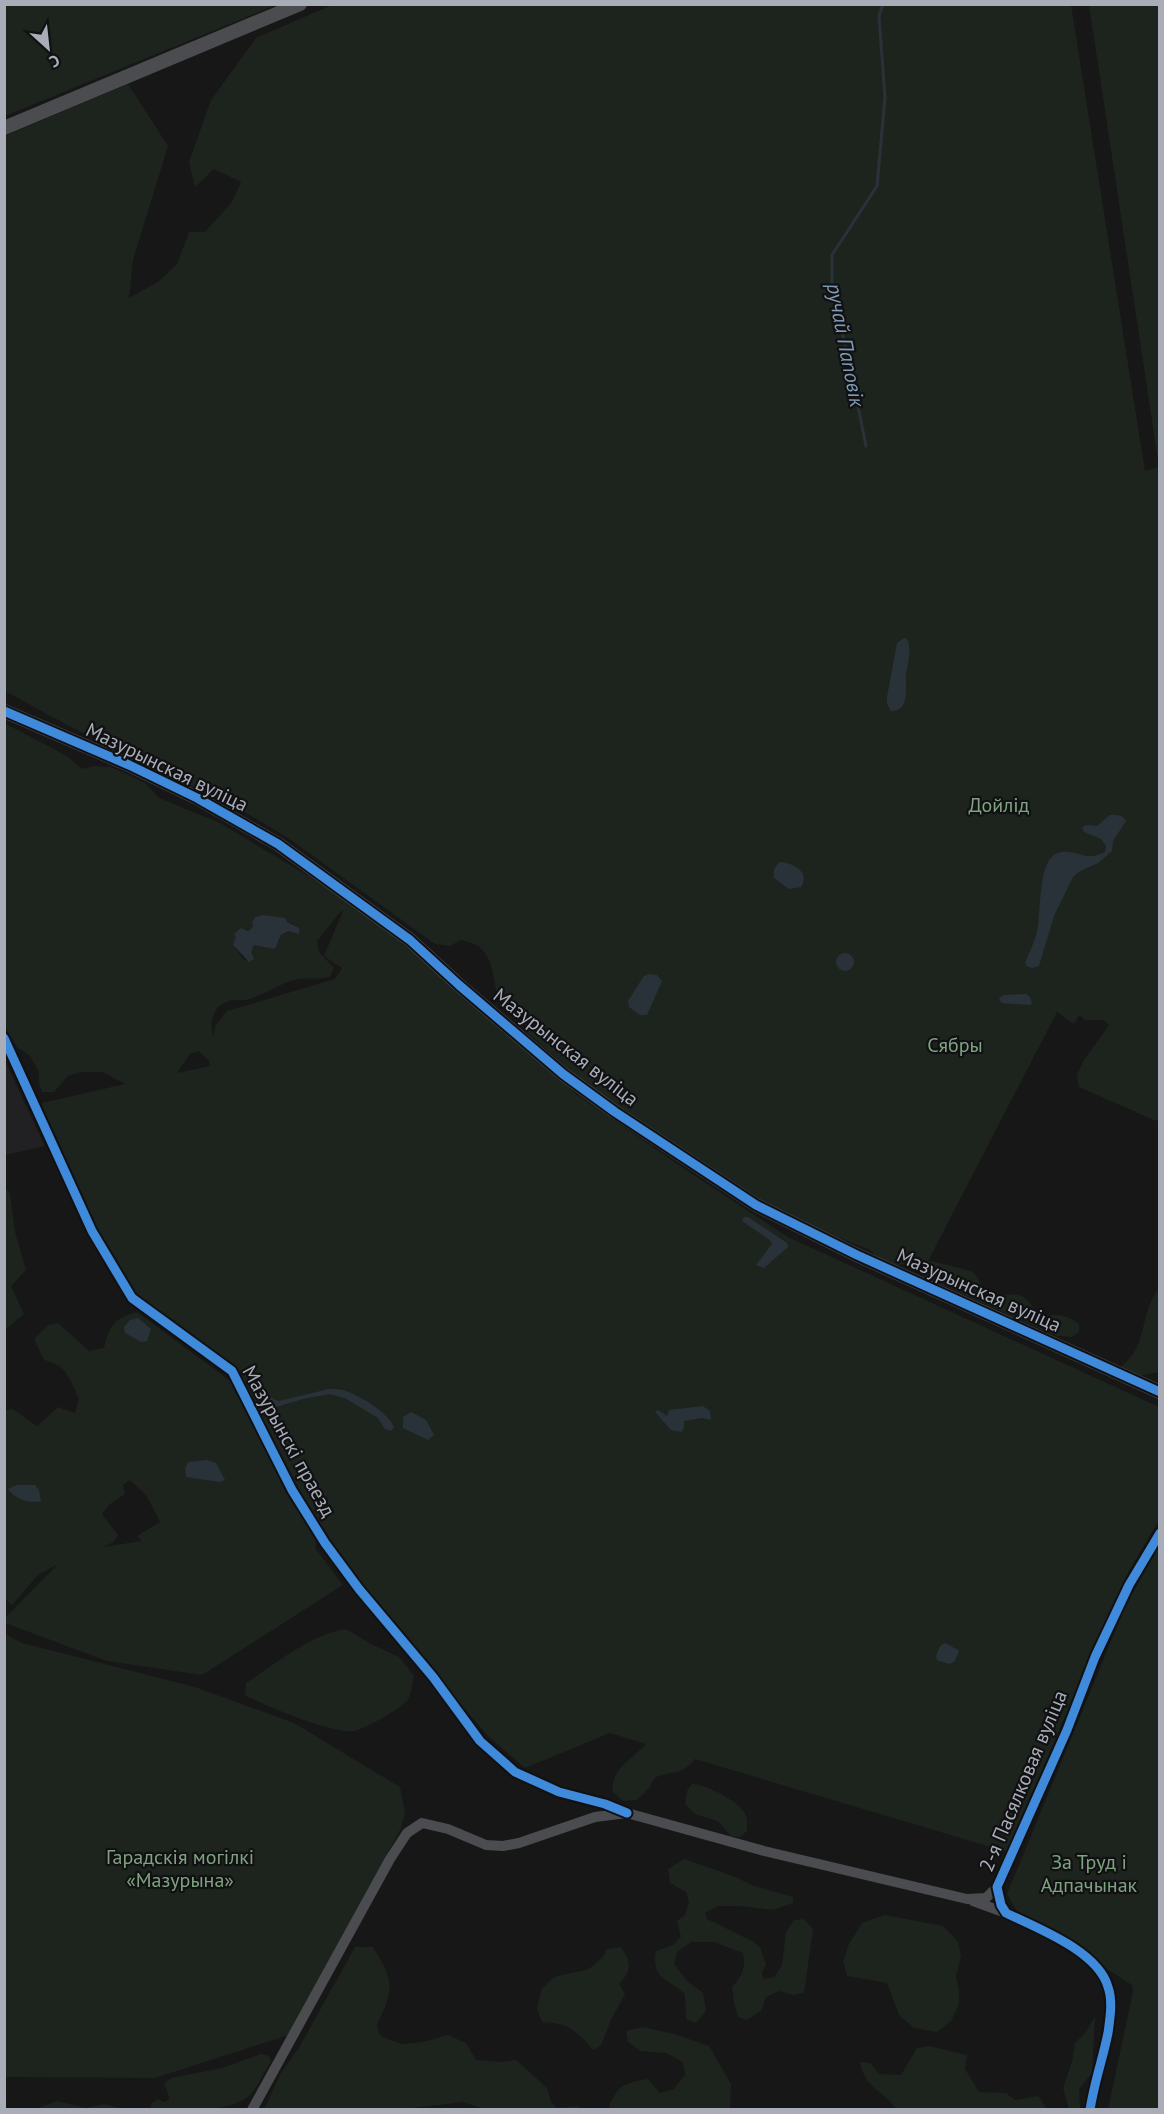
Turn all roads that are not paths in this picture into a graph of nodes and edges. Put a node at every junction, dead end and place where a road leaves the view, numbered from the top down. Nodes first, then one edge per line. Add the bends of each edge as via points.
1 (300, 4) edge
2 (4, 128) edge
3 (4, 711) edge
4 (4, 1038) edge
5 (1160, 1392) edge
6 (1160, 1533) edge
7 (627, 1813) junction
8 (997, 1887) junction
9 (967, 1899) junction
10 (1006, 1912) junction
11 (252, 2109) edge
12 (1090, 2109) edge

1 - 2 street
3 - 5 street, Мазурынская вуліца via 129,765 278,844 410,940 563,1074 756,1204 857,1255
4 - 7 street, Мазурынскі праезд via 92,1231 132,1298 232,1371 292,1490 325,1543 480,1741 515,1772 560,1792
6 - 8 street, 2-я Пасялковая вуліца via 1129,1585 1095,1657
7 - 9 street via 764,1851
7 - 11 street via 595,1816 502,1846 486,1845 448,1828 422,1823 407,1833
8 - 9 street via 986,1898
8 - 10 street, 2-я Пасялковая вуліца
9 - 10 street
10 - 12 street via 1082,1953 1108,1985 1108,2032

